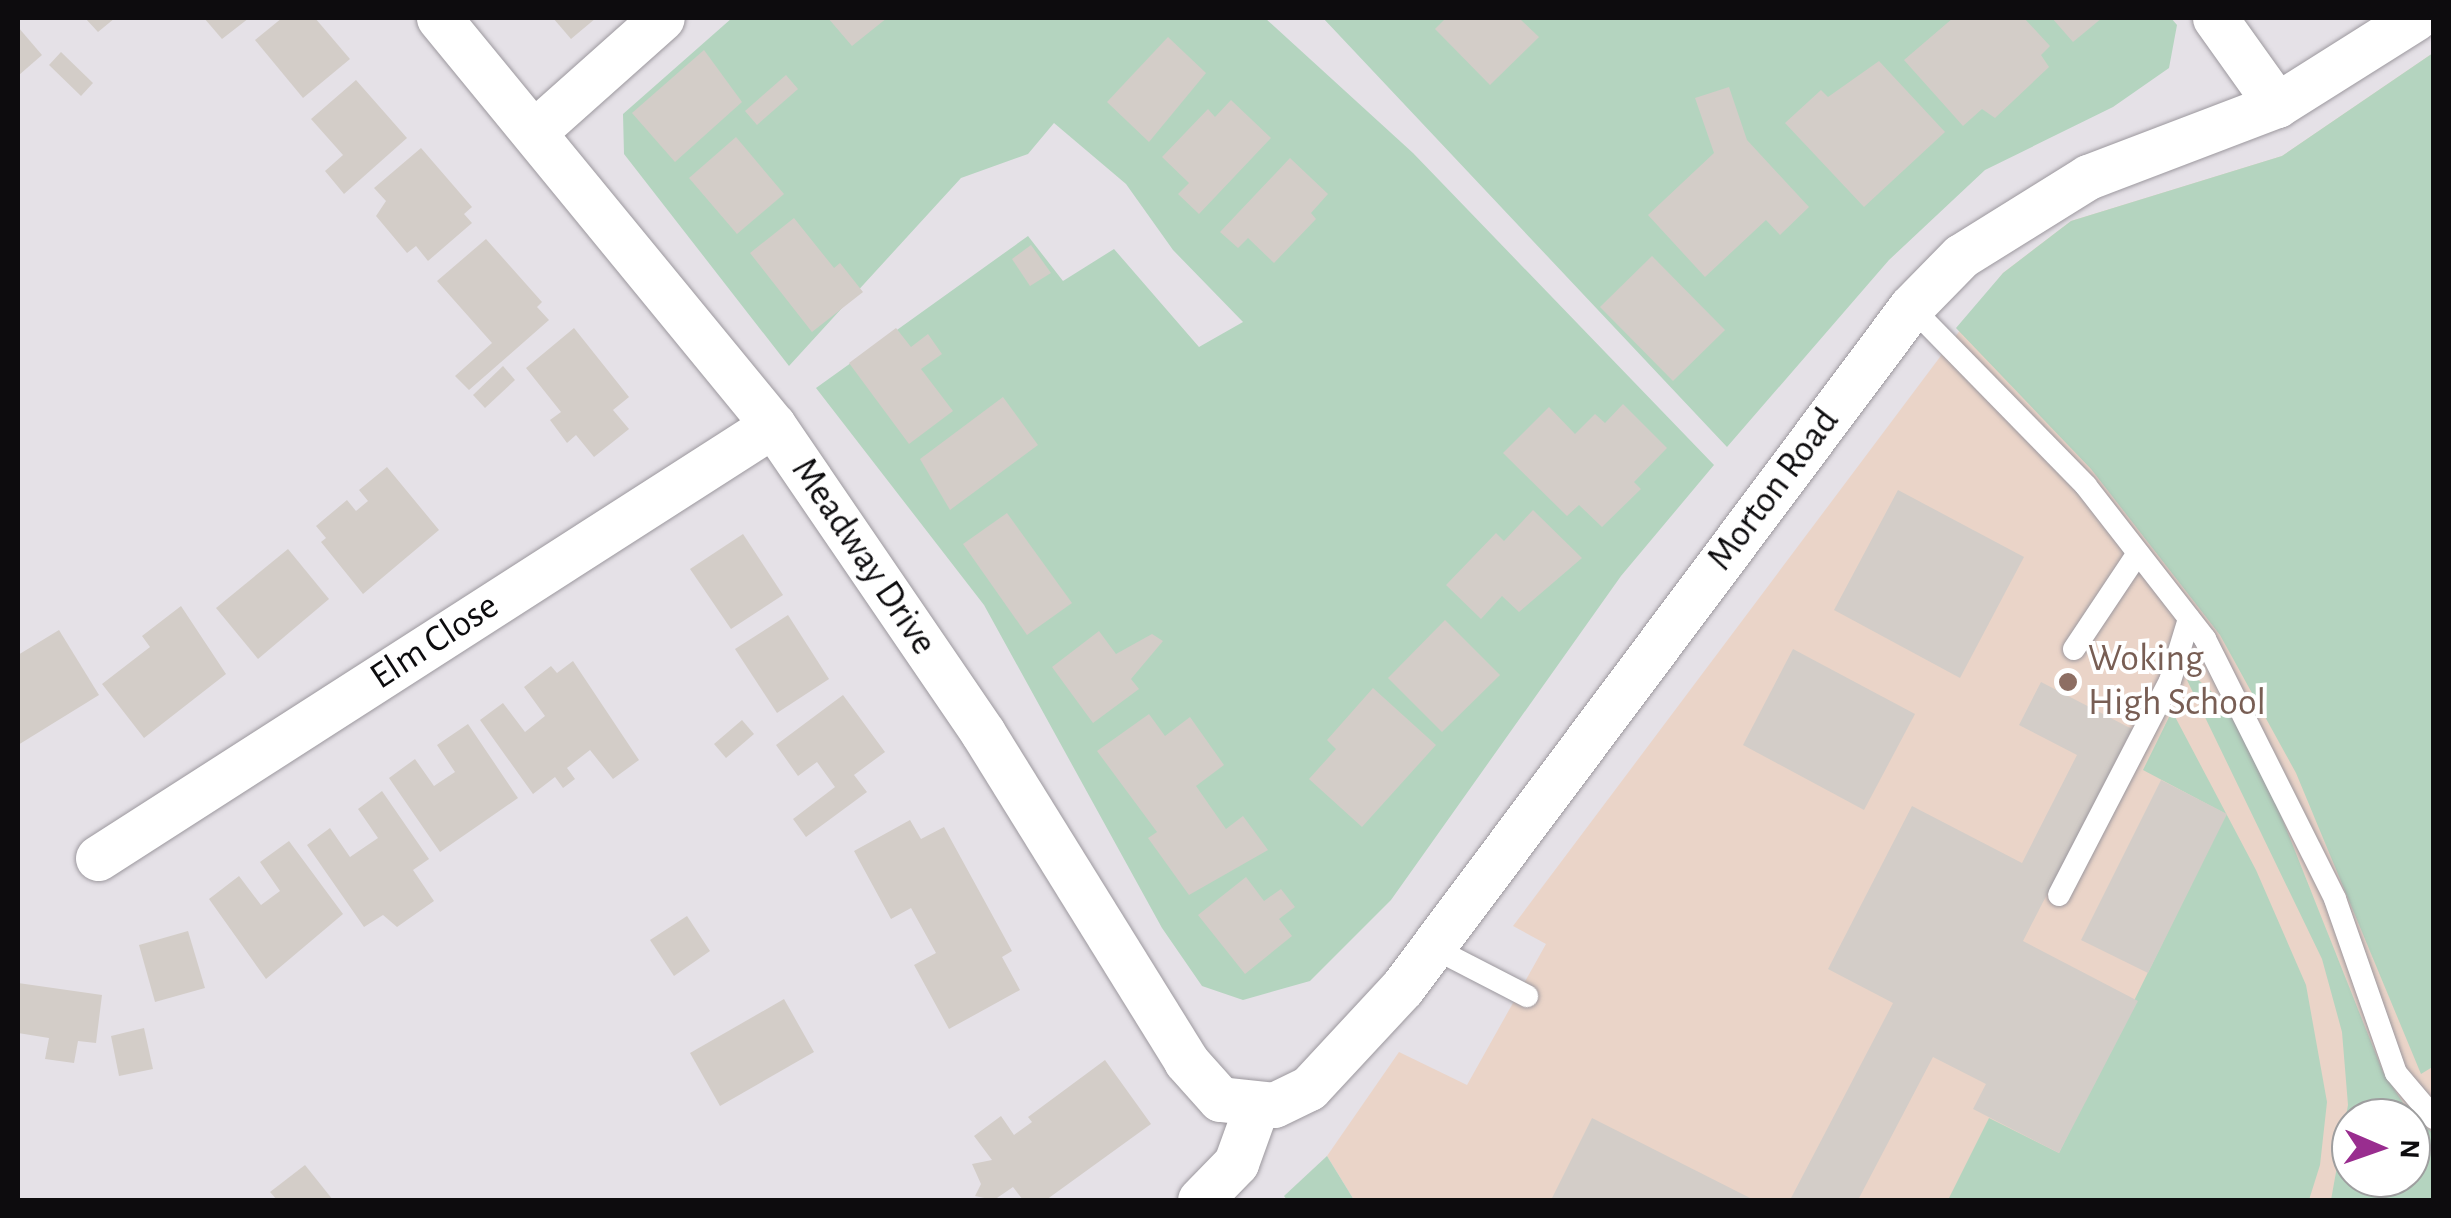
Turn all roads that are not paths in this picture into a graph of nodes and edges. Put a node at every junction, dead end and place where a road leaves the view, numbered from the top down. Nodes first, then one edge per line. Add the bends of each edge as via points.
1 (439, 18) edge
2 (662, 18) edge
3 (2215, 18) edge
4 (2415, 18) edge
5 (2277, 105) junction
6 (534, 132) junction
7 (1911, 307) junction
8 (772, 425) junction
9 (2138, 553) junction
10 (2188, 619) junction
11 (2074, 649) dead end
12 (98, 858) dead end
13 (2060, 895) dead end
14 (1432, 946) junction
15 (1528, 996) dead end
16 (1256, 1104) junction
17 (2434, 1118) edge
18 (1200, 1200) edge

1 - 6 street, Meadway Drive
2 - 6 street
3 - 5 street
4 - 5 street, Morton Road
5 - 7 street, Morton Road via 2088,177 2024,211 1961,256
6 - 8 street, Meadway Drive
7 - 9 lane via 2086,486
7 - 14 street, Morton Road
8 - 12 street, Elm Close
8 - 16 street, Meadway Drive via 983,733 1186,1061 1220,1099
9 - 10 lane
9 - 11 lane
10 - 13 lane via 2170,681
10 - 17 lane via 2287,794 2335,899 2396,1073
14 - 15 lane
14 - 16 street, Morton Road via 1310,1088 1294,1099
16 - 18 street via 1236,1163

